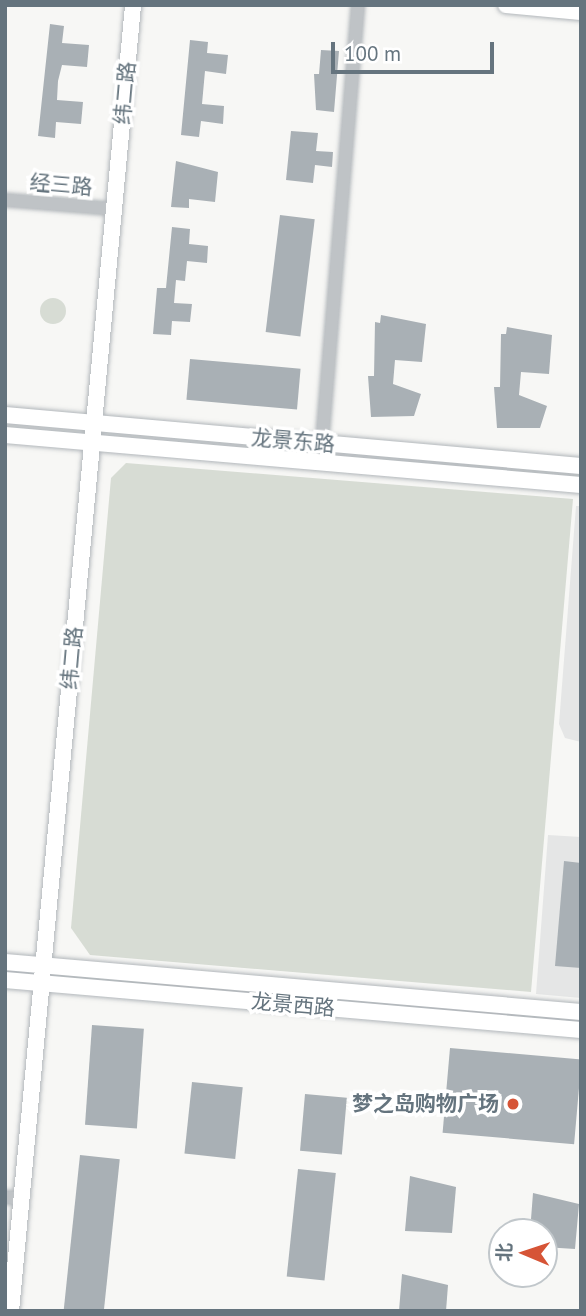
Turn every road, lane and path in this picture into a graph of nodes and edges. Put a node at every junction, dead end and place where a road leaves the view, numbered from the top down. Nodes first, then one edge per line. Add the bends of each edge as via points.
1 (133, 5) edge
2 (358, 5) edge
3 (506, 5) edge
4 (530, 6) edge
5 (581, 12) edge
6 (5, 200) edge
7 (114, 209) junction
8 (5, 415) edge
9 (94, 423) junction
10 (5, 435) edge
11 (92, 442) junction
12 (322, 443) junction
13 (581, 466) edge
14 (581, 485) edge
15 (5, 962) edge
16 (43, 965) junction
17 (5, 980) edge
18 (42, 983) junction
19 (581, 1012) edge
20 (581, 1030) edge
21 (13, 1198) edge
22 (11, 1311) edge

1 - 7 main road, 纬二路
2 - 12 street
3 - 4 main road
4 - 5 main road
6 - 7 street, 经三路
7 - 9 main road, 纬二路
8 - 9 main road, 龙景东路
9 - 11 main road, 纬二路
9 - 12 main road, 龙景东路
10 - 11 main road, 龙景东路
11 - 14 main road, 龙景东路
11 - 16 main road, 纬二路
12 - 13 main road, 龙景东路
15 - 16 main road, 龙景西路
16 - 18 main road, 纬二路
16 - 19 main road, 龙景西路
17 - 18 main road, 龙景西路
18 - 20 main road, 龙景西路
18 - 21 main road, 纬二路
21 - 22 main road, 纬二路

